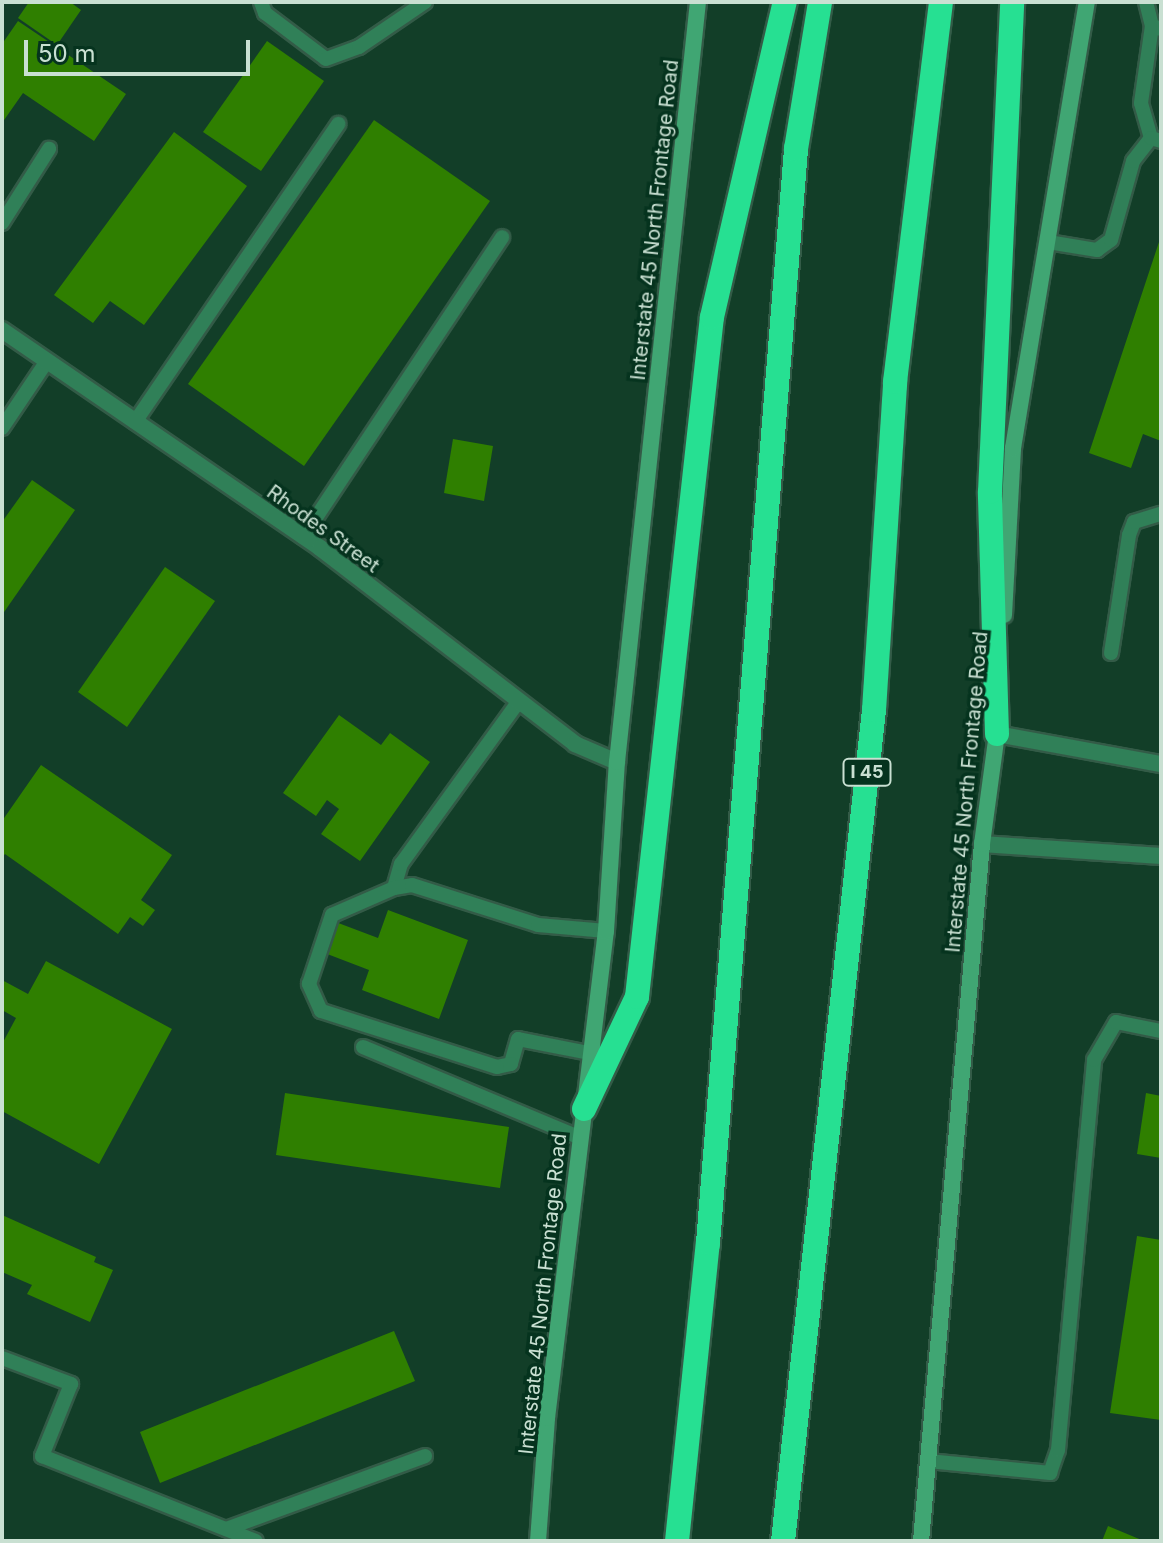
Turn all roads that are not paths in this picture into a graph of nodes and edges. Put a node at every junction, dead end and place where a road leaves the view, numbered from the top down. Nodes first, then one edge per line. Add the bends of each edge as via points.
1 (261, 2) edge
2 (425, 2) edge
3 (698, 2) edge
4 (785, 2) edge
5 (820, 2) edge
6 (941, 2) edge
7 (1012, 2) edge
8 (1087, 2) edge
9 (1146, 2) edge
10 (1156, 28) edge
11 (338, 124) dead end
12 (1156, 140) edge
13 (49, 149) dead end
14 (2, 223) edge
15 (502, 237) dead end
16 (1048, 242) junction
17 (2, 330) edge
18 (47, 361) junction
19 (135, 422) junction
20 (2, 428) edge
21 (1161, 514) edge
22 (303, 537) junction
23 (1111, 653) dead end
24 (519, 701) junction
25 (997, 734) junction
26 (617, 762) junction
27 (1161, 764) edge
28 (982, 844) junction
29 (1161, 856) edge
30 (394, 888) junction
31 (606, 931) junction
32 (1161, 1031) edge
33 (363, 1047) dead end
34 (589, 1053) junction
35 (584, 1109) junction
36 (581, 1138) junction
37 (2, 1358) edge
38 (425, 1456) dead end
39 (928, 1461) junction
40 (226, 1529) junction
41 (256, 1541) edge
42 (538, 1541) edge
43 (677, 1541) edge
44 (783, 1541) edge
45 (921, 1541) edge

1 - 2 lane via 265,13 326,59 359,47
3 - 26 main road, Interstate 45 North Frontage Road
4 - 35 highway via 712,317 637,997
5 - 43 highway via 796,149 708,1243
6 - 44 highway, I 45 via 895,382 874,710
7 - 25 highway via 990,492
8 - 16 main road, Interstate 45 North Frontage Road
9 - 10 lane
10 - 12 lane via 1141,103
11 - 19 lane
12 - 16 lane via 1133,161 1111,240 1097,250
13 - 14 lane
15 - 22 lane
16 - 25 main road, Interstate 45 North Frontage Road via 1013,448
17 - 18 street, Rhodes Street
18 - 19 street, Rhodes Street
18 - 20 lane
19 - 22 street, Rhodes Street
21 - 23 lane via 1134,522 1129,535
22 - 24 street, Rhodes Street
24 - 26 street, Rhodes Street via 575,744
24 - 30 lane via 401,864
25 - 27 street
25 - 28 main road, Interstate 45 North Frontage Road
26 - 31 main road, Interstate 45 North Frontage Road
28 - 29 street via 1030,843
28 - 39 main road, Interstate 45 North Frontage Road
30 - 31 lane via 412,885 538,925
30 - 34 lane via 332,915 309,984 321,1011 497,1067 511,1064 518,1039
31 - 34 main road, Interstate 45 North Frontage Road
32 - 39 lane via 1116,1022 1094,1060 1058,1450 1050,1473
33 - 36 lane
34 - 35 main road, Interstate 45 North Frontage Road
35 - 36 main road, Interstate 45 North Frontage Road
36 - 42 main road, Interstate 45 North Frontage Road via 547,1418
37 - 40 lane via 71,1384 42,1456
38 - 40 lane
39 - 45 main road, Interstate 45 North Frontage Road
40 - 41 lane

